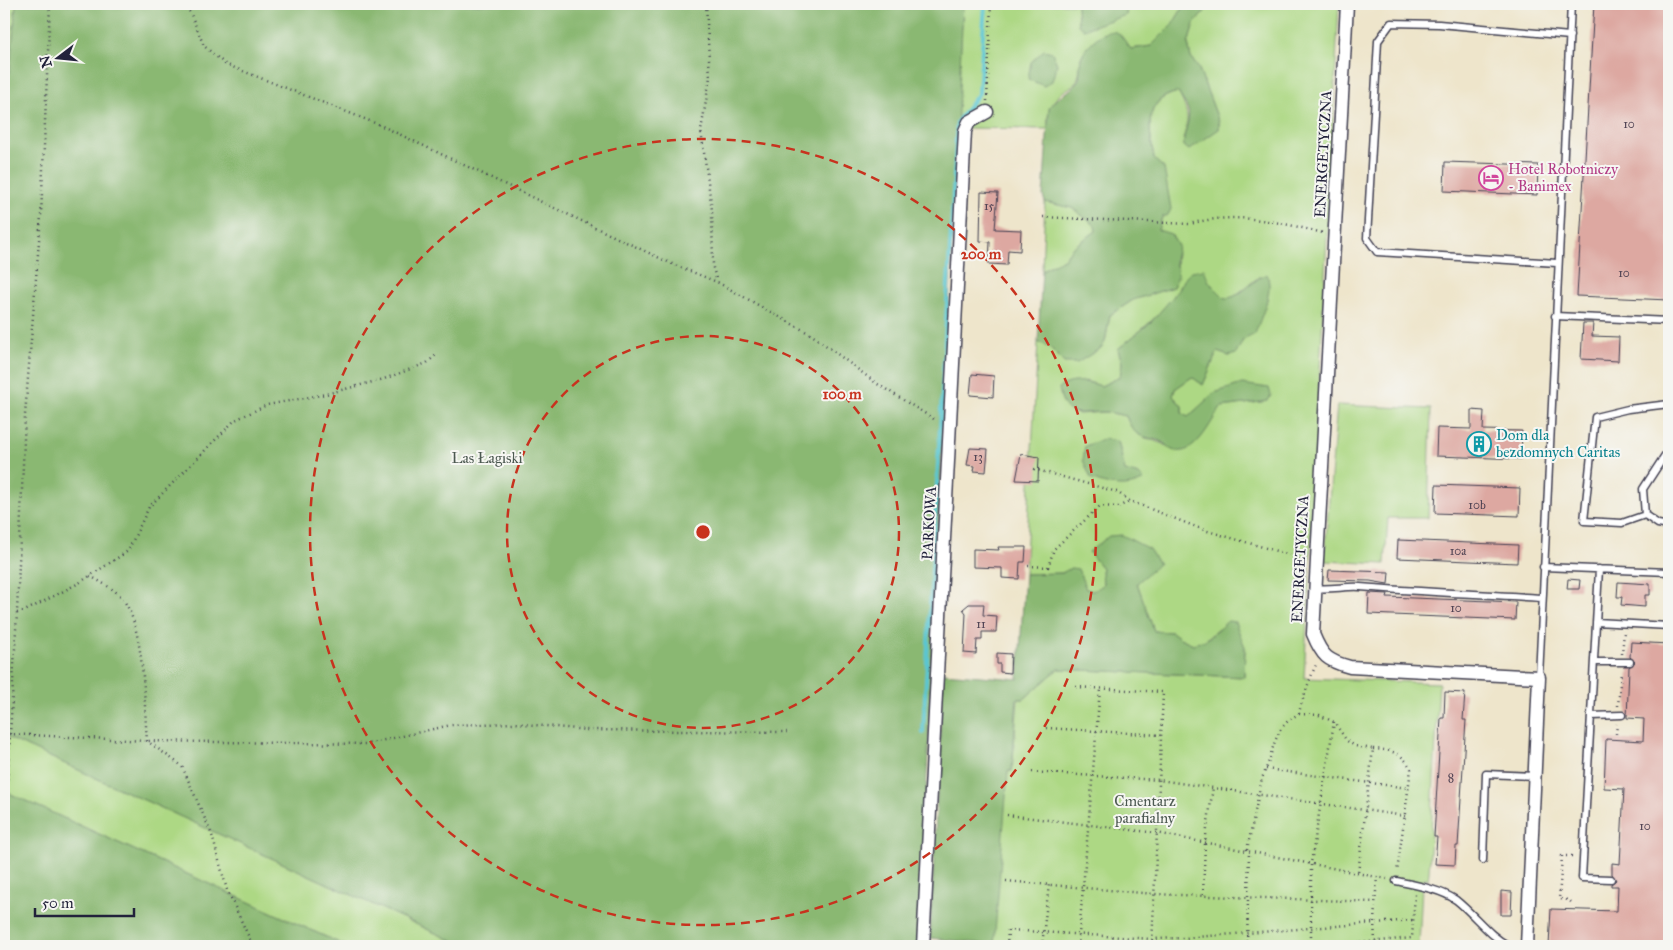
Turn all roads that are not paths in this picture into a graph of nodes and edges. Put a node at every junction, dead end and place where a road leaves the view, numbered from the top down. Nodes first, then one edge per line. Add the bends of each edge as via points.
1 (1348, 4) edge
2 (1571, 4) edge
3 (1570, 36) junction
4 (987, 112) road end
5 (1557, 263) junction
6 (1555, 316) junction
7 (1669, 321) edge
8 (1669, 404) edge
9 (1669, 449) edge
10 (1646, 515) junction
11 (1669, 526) edge
12 (1543, 567) junction
13 (1598, 569) junction
14 (1669, 572) edge
15 (1314, 588) junction
16 (1542, 598) junction
17 (1596, 622) junction
18 (1669, 626) edge
19 (1594, 662) junction
20 (1630, 662) dead end
21 (1539, 677) junction
22 (1622, 715) dead end
23 (1591, 716) junction
24 (1534, 776) junction
25 (1483, 860) dead end
26 (1611, 879) dead end
27 (1396, 881) road end
28 (923, 946) edge
29 (1509, 946) edge
30 (1527, 946) edge

1 - 15 street, ENERGETYCZNA
2 - 3 lane
3 - 5 lane
3 - 5 lane via 1391,23 1378,41 1367,238 1377,252
4 - 28 street, PARKOWA via 970,122 965,131
5 - 6 lane
6 - 7 lane
6 - 12 lane
8 - 10 lane via 1595,417 1584,521 1622,523
9 - 10 lane via 1643,489
10 - 11 lane via 1658,524
12 - 13 lane
12 - 16 lane
13 - 14 lane
13 - 17 lane
15 - 16 lane via 1358,587
15 - 21 street, ENERGETYCZNA via 1313,634 1323,655 1334,663 1350,667
16 - 21 lane
17 - 18 lane
17 - 19 lane
19 - 20 lane
19 - 23 lane
21 - 24 street
22 - 23 lane
23 - 26 lane via 1582,878
24 - 25 lane via 1486,774
24 - 30 street
27 - 29 lane via 1455,900 1496,939

